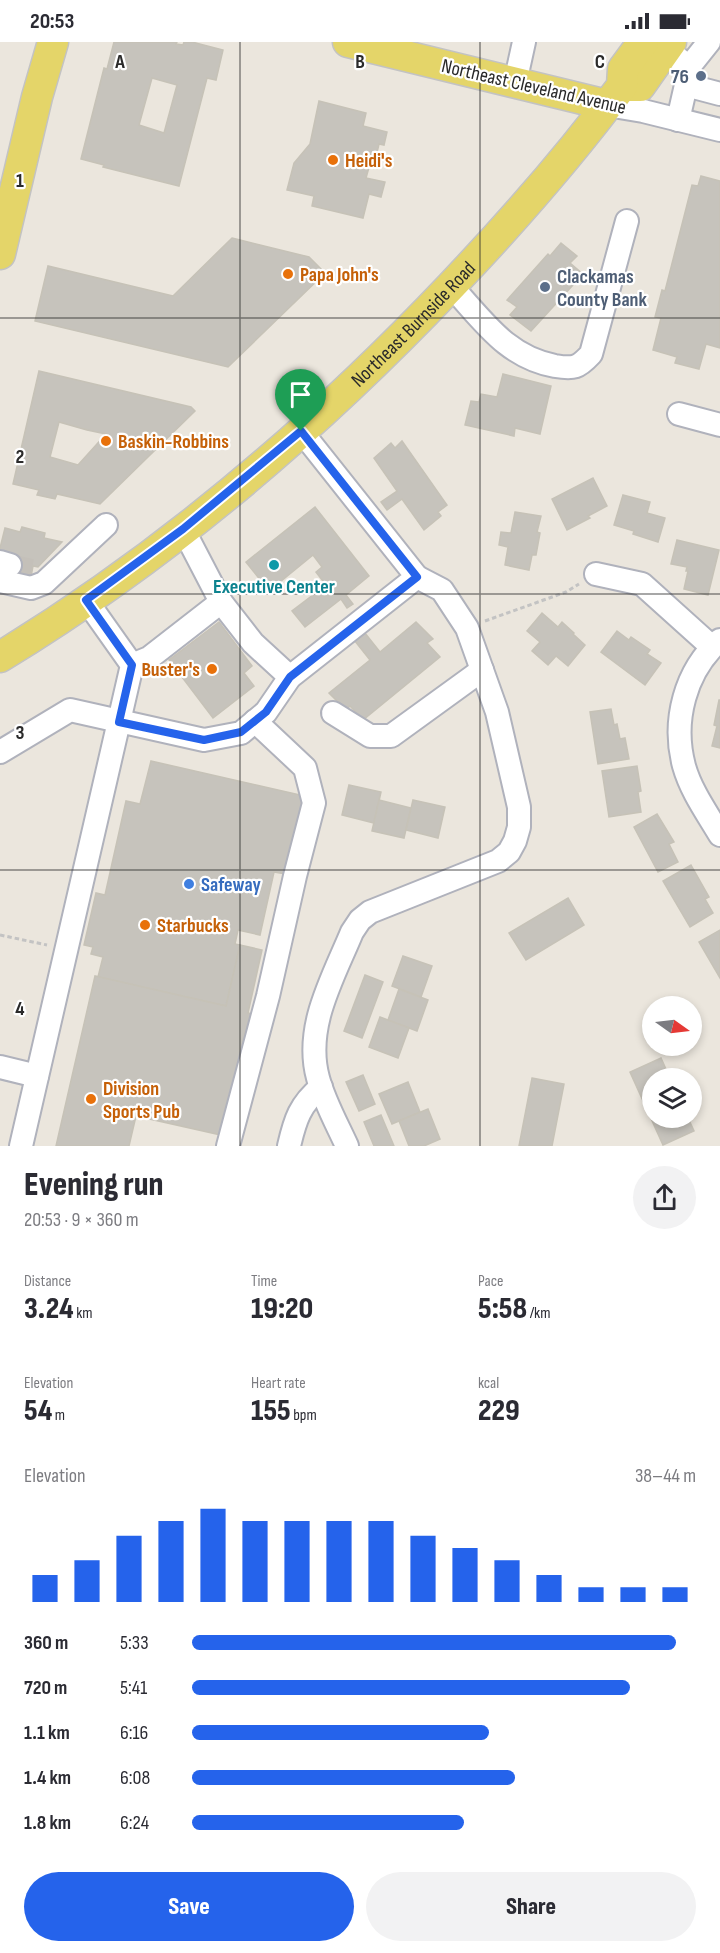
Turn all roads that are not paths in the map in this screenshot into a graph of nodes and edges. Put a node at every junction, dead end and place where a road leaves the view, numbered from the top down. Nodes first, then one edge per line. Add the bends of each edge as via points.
1 (54, 42) edge
2 (525, 42) edge
3 (709, 42) edge
4 (356, 43) edge
5 (671, 57) edge
6 (515, 83) junction
7 (720, 94) edge
8 (614, 96) junction
9 (678, 120) junction
10 (720, 130) edge
11 (627, 221) dead end
12 (0, 254) edge
13 (451, 286) junction
14 (679, 414) dead end
15 (720, 425) edge
16 (301, 431) junction
17 (106, 525) dead end
18 (183, 529) junction
19 (3, 569) edge
20 (32, 570) tunnel mouth
21 (56, 570) junction
22 (596, 574) road end
23 (417, 577) junction
24 (86, 600) junction
25 (222, 602) junction
26 (0, 632) edge
27 (32, 638) junction
28 (716, 643) edge
29 (0, 657) edge
30 (132, 665) junction
31 (482, 670) junction
32 (290, 677) junction
33 (333, 713) dead end
34 (255, 721) junction
35 (119, 722) junction
36 (0, 752) edge
37 (720, 835) edge
38 (0, 1067) edge
39 (37, 1076) junction
40 (321, 1087) junction
41 (21, 1146) edge
42 (228, 1146) edge
43 (289, 1146) edge
44 (347, 1146) edge

1 - 12 main road
2 - 6 street
3 - 5 street
4 - 6 main road, Northeast Cleveland Avenue
5 - 7 street
5 - 8 main road, Northeast Burnside Road via 640,86
5 - 9 street
6 - 8 main road, Northeast Cleveland Avenue
8 - 9 street, Northeast Cleveland Avenue via 643,111
8 - 13 main road, Northeast Burnside Road via 536,194
9 - 10 street, Northeast Cleveland Avenue
11 - 13 street via 591,354 581,365 568,368 531,360 506,345
13 - 16 main road, Northeast Burnside Road
14 - 15 street
16 - 18 main road, Northeast Burnside Road
16 - 23 street
17 - 21 street
18 - 24 main road, Northeast Burnside Road
18 - 25 street
19 - 21 street via 31,588 44,583
20 - 21 street
22 - 28 street via 642,584
23 - 31 street via 442,590 467,628
23 - 32 street
24 - 27 main road, Northeast Burnside Road
24 - 30 street
25 - 30 street via 149,658
25 - 32 street via 253,643
26 - 27 main road
27 - 29 main road, Northeast Burnside Road
28 - 37 street via 689,682 681,714 680,746 692,787
30 - 35 street
31 - 33 street via 391,736 370,736
31 - 40 street via 516,787 519,827 515,842 498,861 370,912 360,920 314,1030 313,1052
32 - 34 street via 266,712
34 - 35 street via 241,732 204,740
34 - 42 street via 305,768 314,804
35 - 36 street via 70,710
35 - 39 street
38 - 39 street
39 - 41 street
40 - 43 street via 307,1098 294,1123
40 - 44 street

